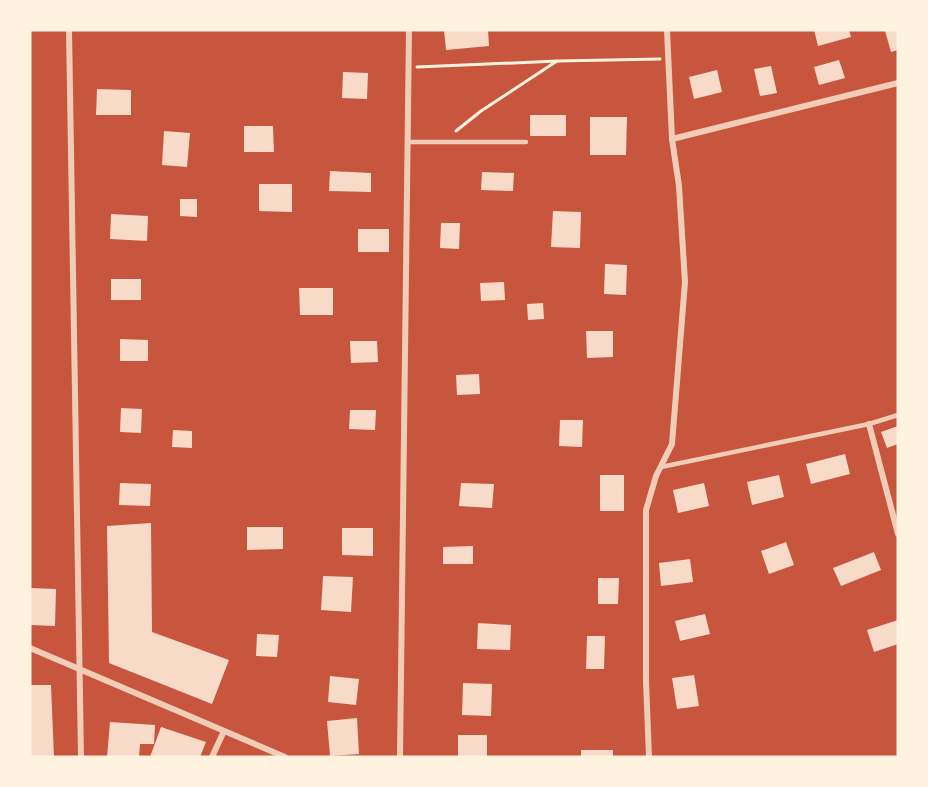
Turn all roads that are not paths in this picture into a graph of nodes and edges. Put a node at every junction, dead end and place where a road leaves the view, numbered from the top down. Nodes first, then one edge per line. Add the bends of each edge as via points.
1 (69, 30) edge
2 (409, 30) edge
3 (667, 30) edge
4 (898, 83) edge
5 (672, 139) junction
6 (408, 142) junction
7 (526, 142) dead end
8 (898, 415) edge
9 (870, 424) junction
10 (661, 467) junction
11 (898, 534) edge
12 (30, 648) edge
13 (81, 670) junction
14 (224, 731) junction
15 (81, 757) edge
16 (212, 757) edge
17 (285, 757) edge
18 (400, 757) edge
19 (649, 757) edge

1 - 13 street
2 - 6 street
3 - 5 street
4 - 5 street
5 - 10 street via 685,282 672,444
6 - 7 lane
6 - 18 street
8 - 9 lane
9 - 10 lane
9 - 11 street
10 - 19 street via 646,510
12 - 13 street
13 - 14 street
13 - 15 street
14 - 16 street
14 - 17 street

